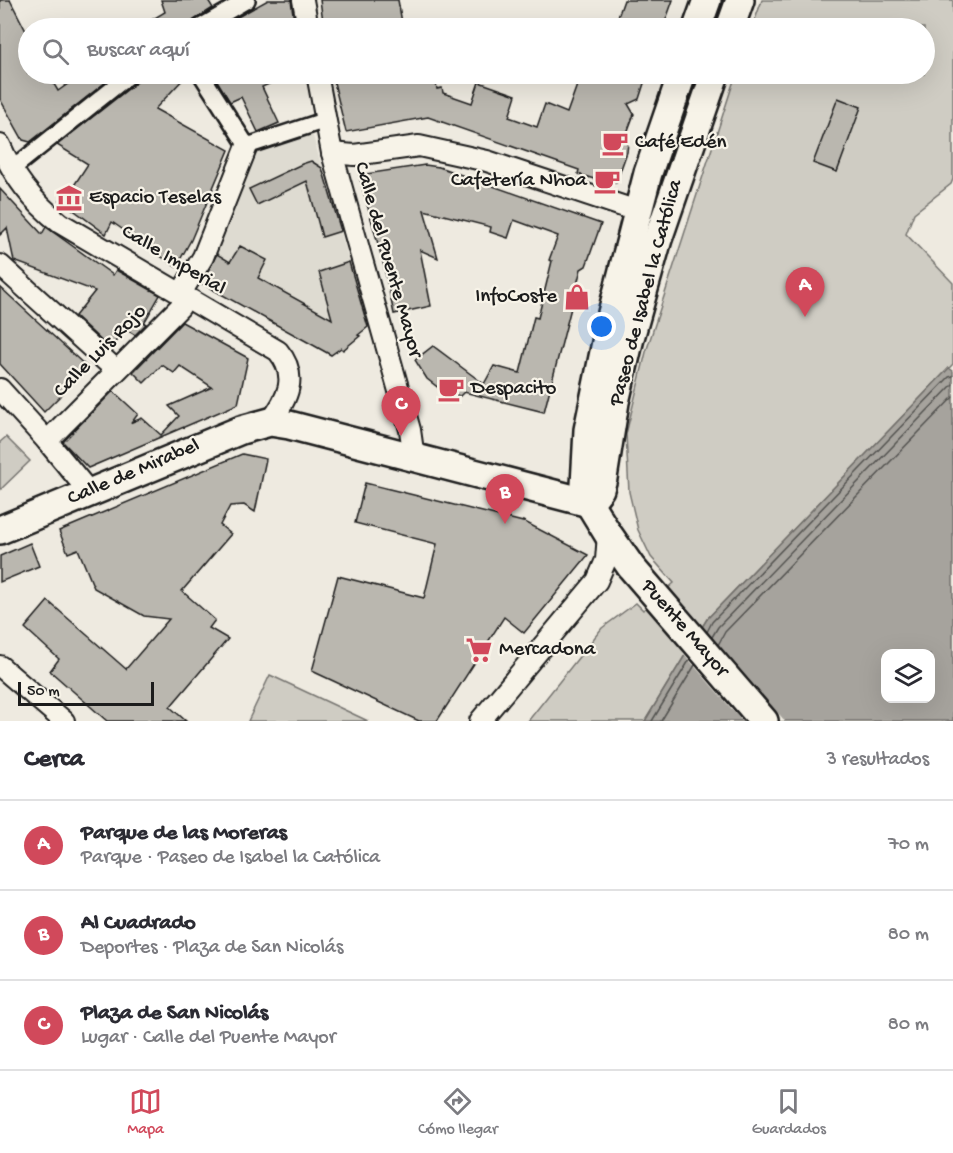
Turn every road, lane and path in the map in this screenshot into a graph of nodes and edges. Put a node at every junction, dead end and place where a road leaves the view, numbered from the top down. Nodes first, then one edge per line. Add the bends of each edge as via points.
1 (248, 0) edge
2 (303, 0) edge
3 (707, 0) edge
4 (740, 0) edge
5 (216, 18) edge
6 (306, 18) edge
7 (701, 18) edge
8 (734, 18) edge
9 (119, 84) edge
10 (207, 84) edge
11 (319, 84) edge
12 (679, 84) edge
13 (712, 84) edge
14 (326, 120) junction
15 (0, 145) edge
16 (247, 146) junction
17 (332, 153) junction
18 (9, 177) edge
19 (637, 215) junction
20 (0, 265) edge
21 (183, 294) junction
22 (116, 370) junction
23 (0, 389) edge
24 (270, 422) junction
25 (47, 441) junction
26 (416, 458) junction
27 (89, 492) junction
28 (589, 503) junction
29 (0, 530) edge
30 (608, 534) junction
31 (0, 666) edge
32 (64, 721) edge
33 (480, 721) edge
34 (764, 721) edge

1 - 5 street
2 - 6 street
3 - 7 main road
4 - 8 main road
9 - 18 street
10 - 16 street
11 - 14 street, Calle del Puente Mayor
12 - 19 main road, Paseo de Isabel la Católica
13 - 28 main road, Paseo de Isabel la Católica via 658,239 620,382 603,478
14 - 16 street
14 - 17 street, Calle del Puente Mayor
15 - 18 street, Calle Imperial
16 - 21 street, Calle Luis Rojo via 203,257
17 - 19 street via 419,146 487,161 628,208
17 - 26 street, Calle del Puente Mayor
18 - 21 street, Calle Imperial via 60,223
19 - 28 main road, Paseo de Isabel la Católica via 588,430 585,485
20 - 22 street
21 - 22 street, Calle Luis Rojo via 180,307
21 - 24 street, Calle Imperial via 278,351 285,360 288,394
22 - 25 street, Calle Luis Rojo
23 - 25 street
24 - 26 main road
24 - 27 main road, Calle de Mirabel
25 - 27 street
26 - 28 main road
27 - 29 main road, Calle de Mirabel
28 - 30 main road, Puente Mayor
30 - 33 street via 606,560 597,581
30 - 34 main road, Puente Mayor via 631,567
31 - 32 street

